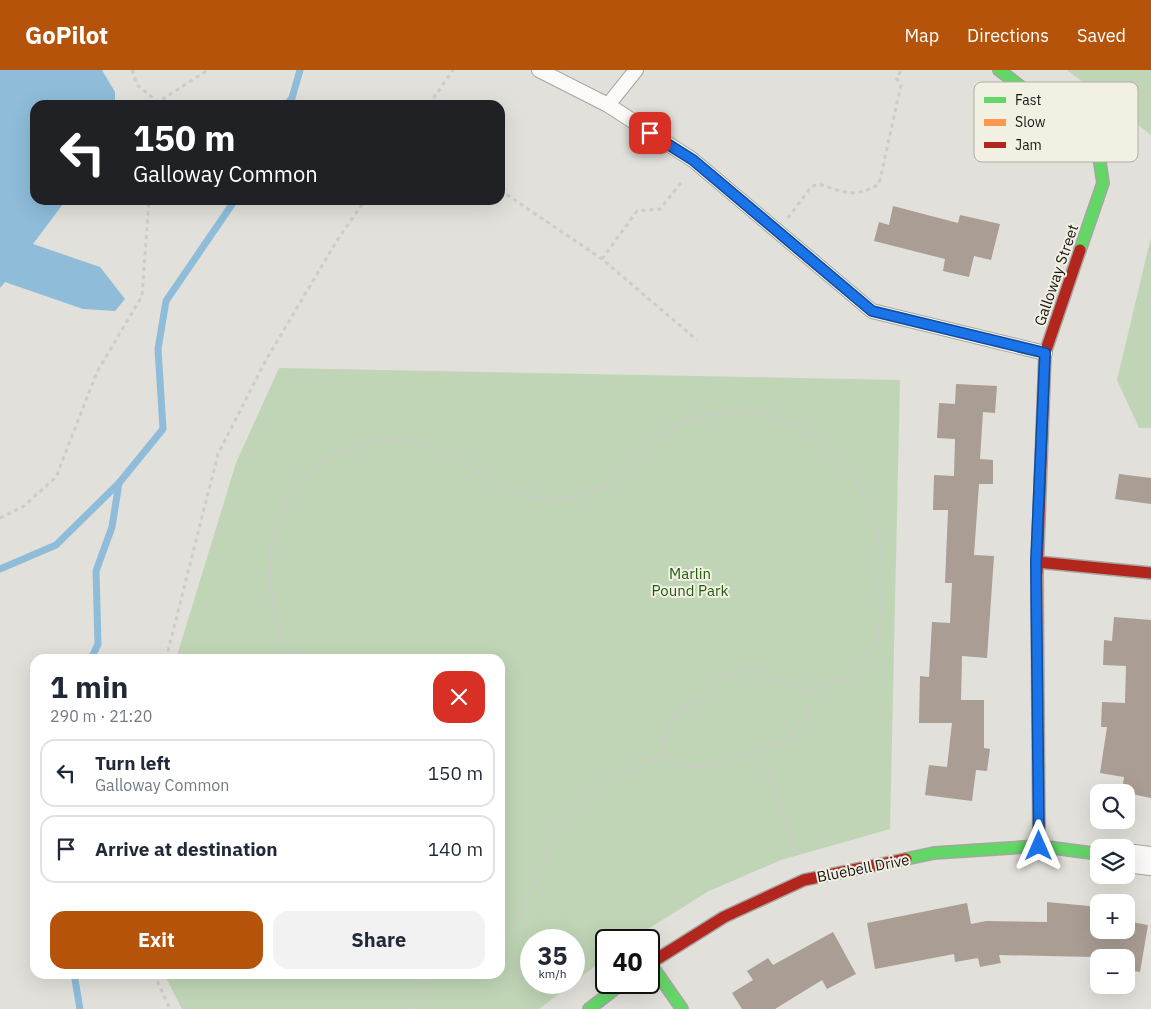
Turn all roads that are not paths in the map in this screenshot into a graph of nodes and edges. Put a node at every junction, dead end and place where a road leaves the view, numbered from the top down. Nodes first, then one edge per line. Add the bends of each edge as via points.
1 (539, 70) edge
2 (636, 70) edge
3 (999, 70) edge
4 (1015, 82) edge
5 (608, 105) junction
6 (1100, 162) edge
7 (1045, 353) junction
8 (1036, 562) junction
9 (1151, 573) edge
10 (1039, 846) junction
11 (1090, 853) edge
12 (1135, 859) edge
13 (1151, 861) edge
14 (660, 956) edge
15 (660, 978) edge
16 (608, 994) edge
17 (589, 1009) edge
18 (682, 1009) edge

1 - 5 lane
2 - 5 lane
3 - 4 street, Galloway Street
5 - 7 lane via 693,160 872,311
6 - 7 street, Galloway Street via 1103,183
7 - 8 street, Galloway Street
8 - 9 street
8 - 10 street, Galloway Street
10 - 11 street, Bluebell Drive
10 - 14 street, Bluebell Drive via 934,853 804,880 724,917
12 - 13 street
15 - 18 street
16 - 17 street

